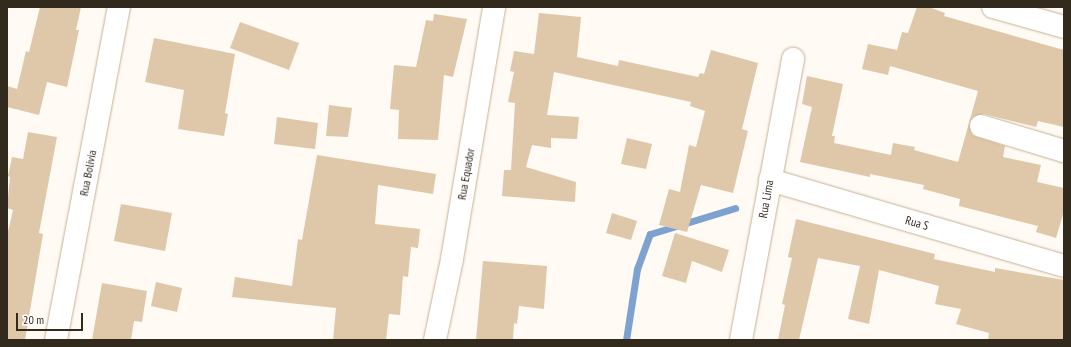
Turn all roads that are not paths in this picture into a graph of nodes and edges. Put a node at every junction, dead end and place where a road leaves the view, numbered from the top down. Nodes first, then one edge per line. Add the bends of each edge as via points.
1 (119, 7) edge
2 (494, 7) edge
3 (993, 7) edge
4 (1064, 27) edge
5 (793, 59) dead end
6 (981, 126) dead end
7 (1064, 151) edge
8 (770, 180) junction
9 (1064, 266) edge
10 (56, 340) edge
11 (435, 340) edge
12 (741, 340) edge

1 - 10 street, Rua Bolívia
2 - 11 street, Rua Equador via 453,251
3 - 4 street
5 - 8 street, Rua Lima
6 - 7 street
8 - 9 street, Rua S
8 - 12 street, Rua Lima

